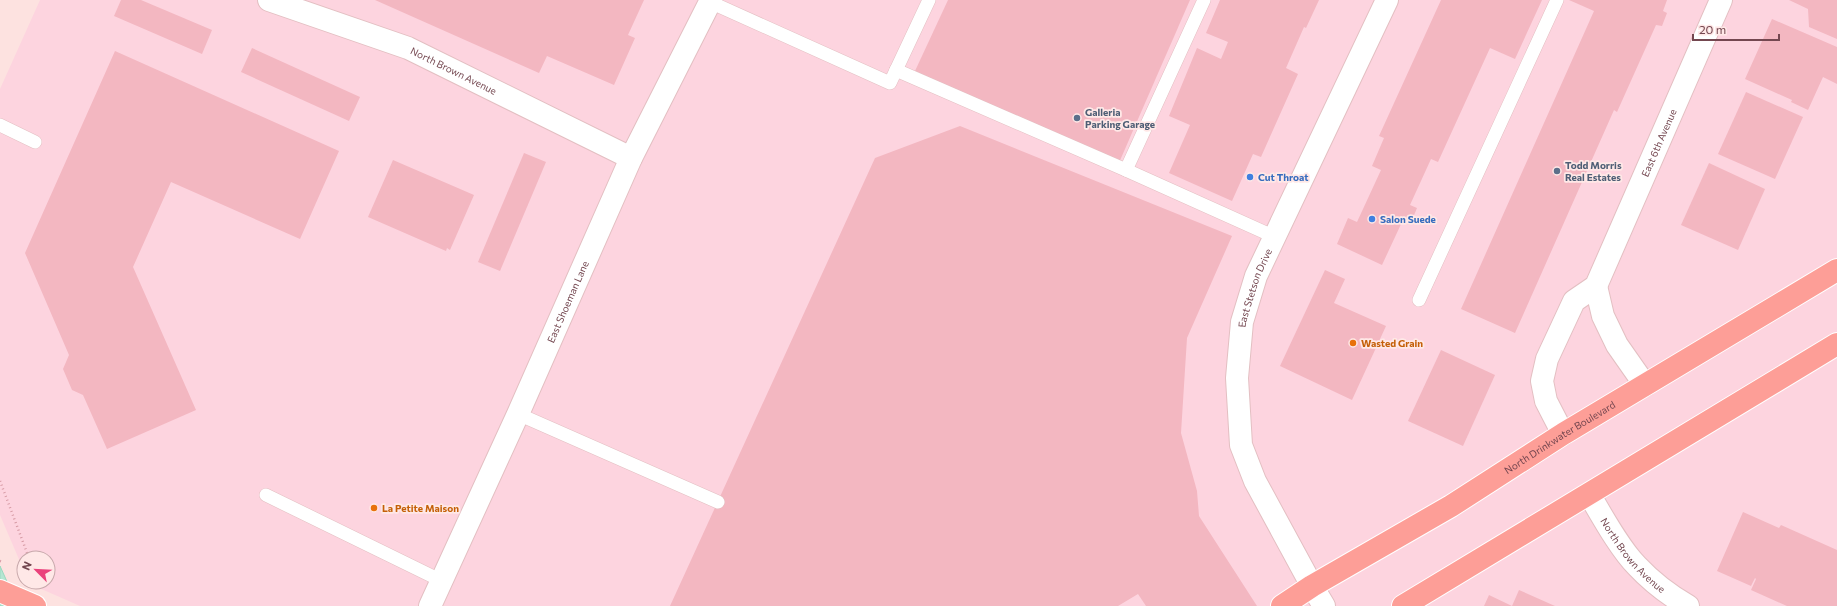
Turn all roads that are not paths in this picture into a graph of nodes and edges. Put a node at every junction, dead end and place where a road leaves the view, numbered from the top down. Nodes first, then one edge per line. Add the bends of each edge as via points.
1 (269, 0) edge
2 (929, 0) edge
3 (1204, 0) edge
4 (1387, 0) edge
5 (1557, 0) edge
6 (1721, 0) edge
7 (710, 1) edge
8 (896, 70) junction
9 (0, 125) edge
10 (35, 142) dead end
11 (631, 158) junction
12 (1126, 170) junction
13 (1275, 237) junction
14 (1837, 270) edge
15 (1596, 286) junction
16 (1419, 300) dead end
17 (1837, 344) edge
18 (1645, 385) junction
19 (518, 414) junction
20 (1563, 434) junction
21 (1589, 494) junction
22 (266, 495) dead end
23 (718, 502) dead end
24 (442, 580) junction
25 (1312, 586) junction
26 (8, 594) edge
27 (35, 606) edge
28 (430, 606) edge
29 (1282, 606) edge
30 (1324, 606) edge
31 (1402, 606) edge
32 (1688, 606) edge

1 - 11 street, North Brown Avenue via 408,48
2 - 8 lane
3 - 12 lane
4 - 13 street, East Stetson Drive
5 - 16 lane
6 - 15 street, East 6th Avenue
7 - 8 lane via 890,83
7 - 11 street, East Shoeman Lane
8 - 12 lane
9 - 10 lane
11 - 19 street, East Shoeman Lane
12 - 13 lane
13 - 25 street, East Stetson Drive via 1256,276 1242,322 1237,378 1241,444 1255,481
14 - 18 main road, North Drinkwater Boulevard
15 - 18 street via 1603,316 1617,345
15 - 20 street via 1574,301 1547,359 1542,381 1546,401
17 - 21 main road
18 - 20 main road, North Drinkwater Boulevard
19 - 23 lane
19 - 24 street, East Shoeman Lane
20 - 25 main road, North Drinkwater Boulevard via 1451,506
21 - 31 main road
21 - 32 street, North Brown Avenue via 1636,566 1668,594
22 - 24 lane
24 - 28 street, East Shoeman Lane
25 - 29 main road, North Drinkwater Boulevard
25 - 30 street, East Stetson Drive
26 - 27 main road

